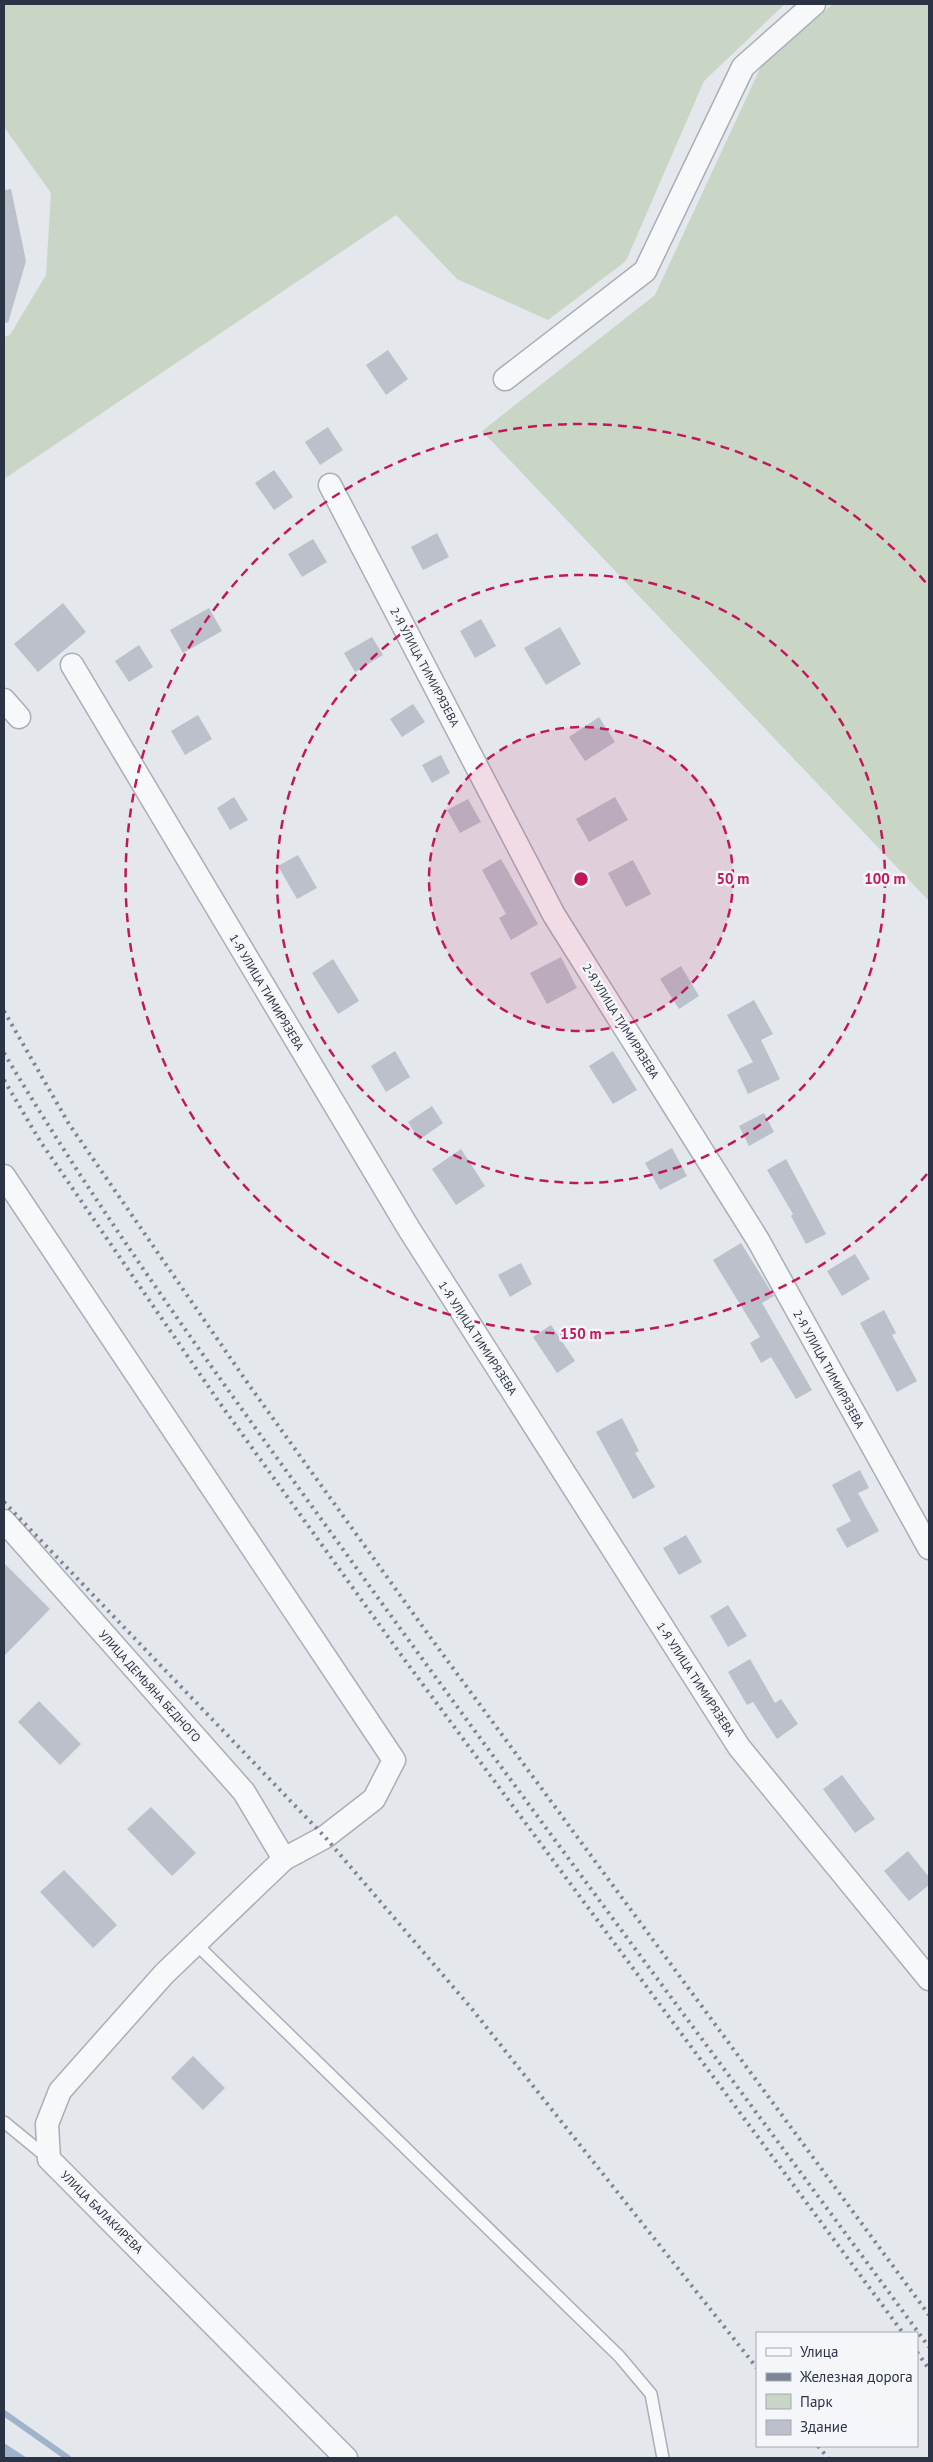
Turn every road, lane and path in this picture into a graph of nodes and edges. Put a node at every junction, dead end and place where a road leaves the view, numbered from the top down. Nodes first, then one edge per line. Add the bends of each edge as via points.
1 (814, 4) edge
2 (505, 378) dead end
3 (330, 486) dead end
4 (72, 665) dead end
5 (4, 700) edge
6 (19, 717) dead end
7 (4, 1176) edge
8 (4, 1521) edge
9 (929, 1548) edge
10 (284, 1860) junction
11 (196, 1944) junction
12 (929, 1979) edge
13 (4, 2122) edge
14 (49, 2159) junction
15 (346, 2458) edge
16 (663, 2458) edge

1 - 2 street via 743,67 645,271
3 - 9 street, 2-Я УЛИЦА ТИМИРЯЗЕВА via 554,915 758,1240
4 - 12 street, 1-Я УЛИЦА ТИМИРЯЗЕВА via 409,1229 739,1747
5 - 6 street
7 - 10 street via 394,1760 374,1799 325,1837
8 - 10 street, УЛИЦА ДЕМЬЯНА БЕДНОГО via 244,1792
10 - 11 street
11 - 14 street via 164,1974 60,2091 47,2124
11 - 16 lane via 619,2356 652,2394
13 - 14 lane
14 - 15 street, УЛИЦА БАЛАКИРЕВА

